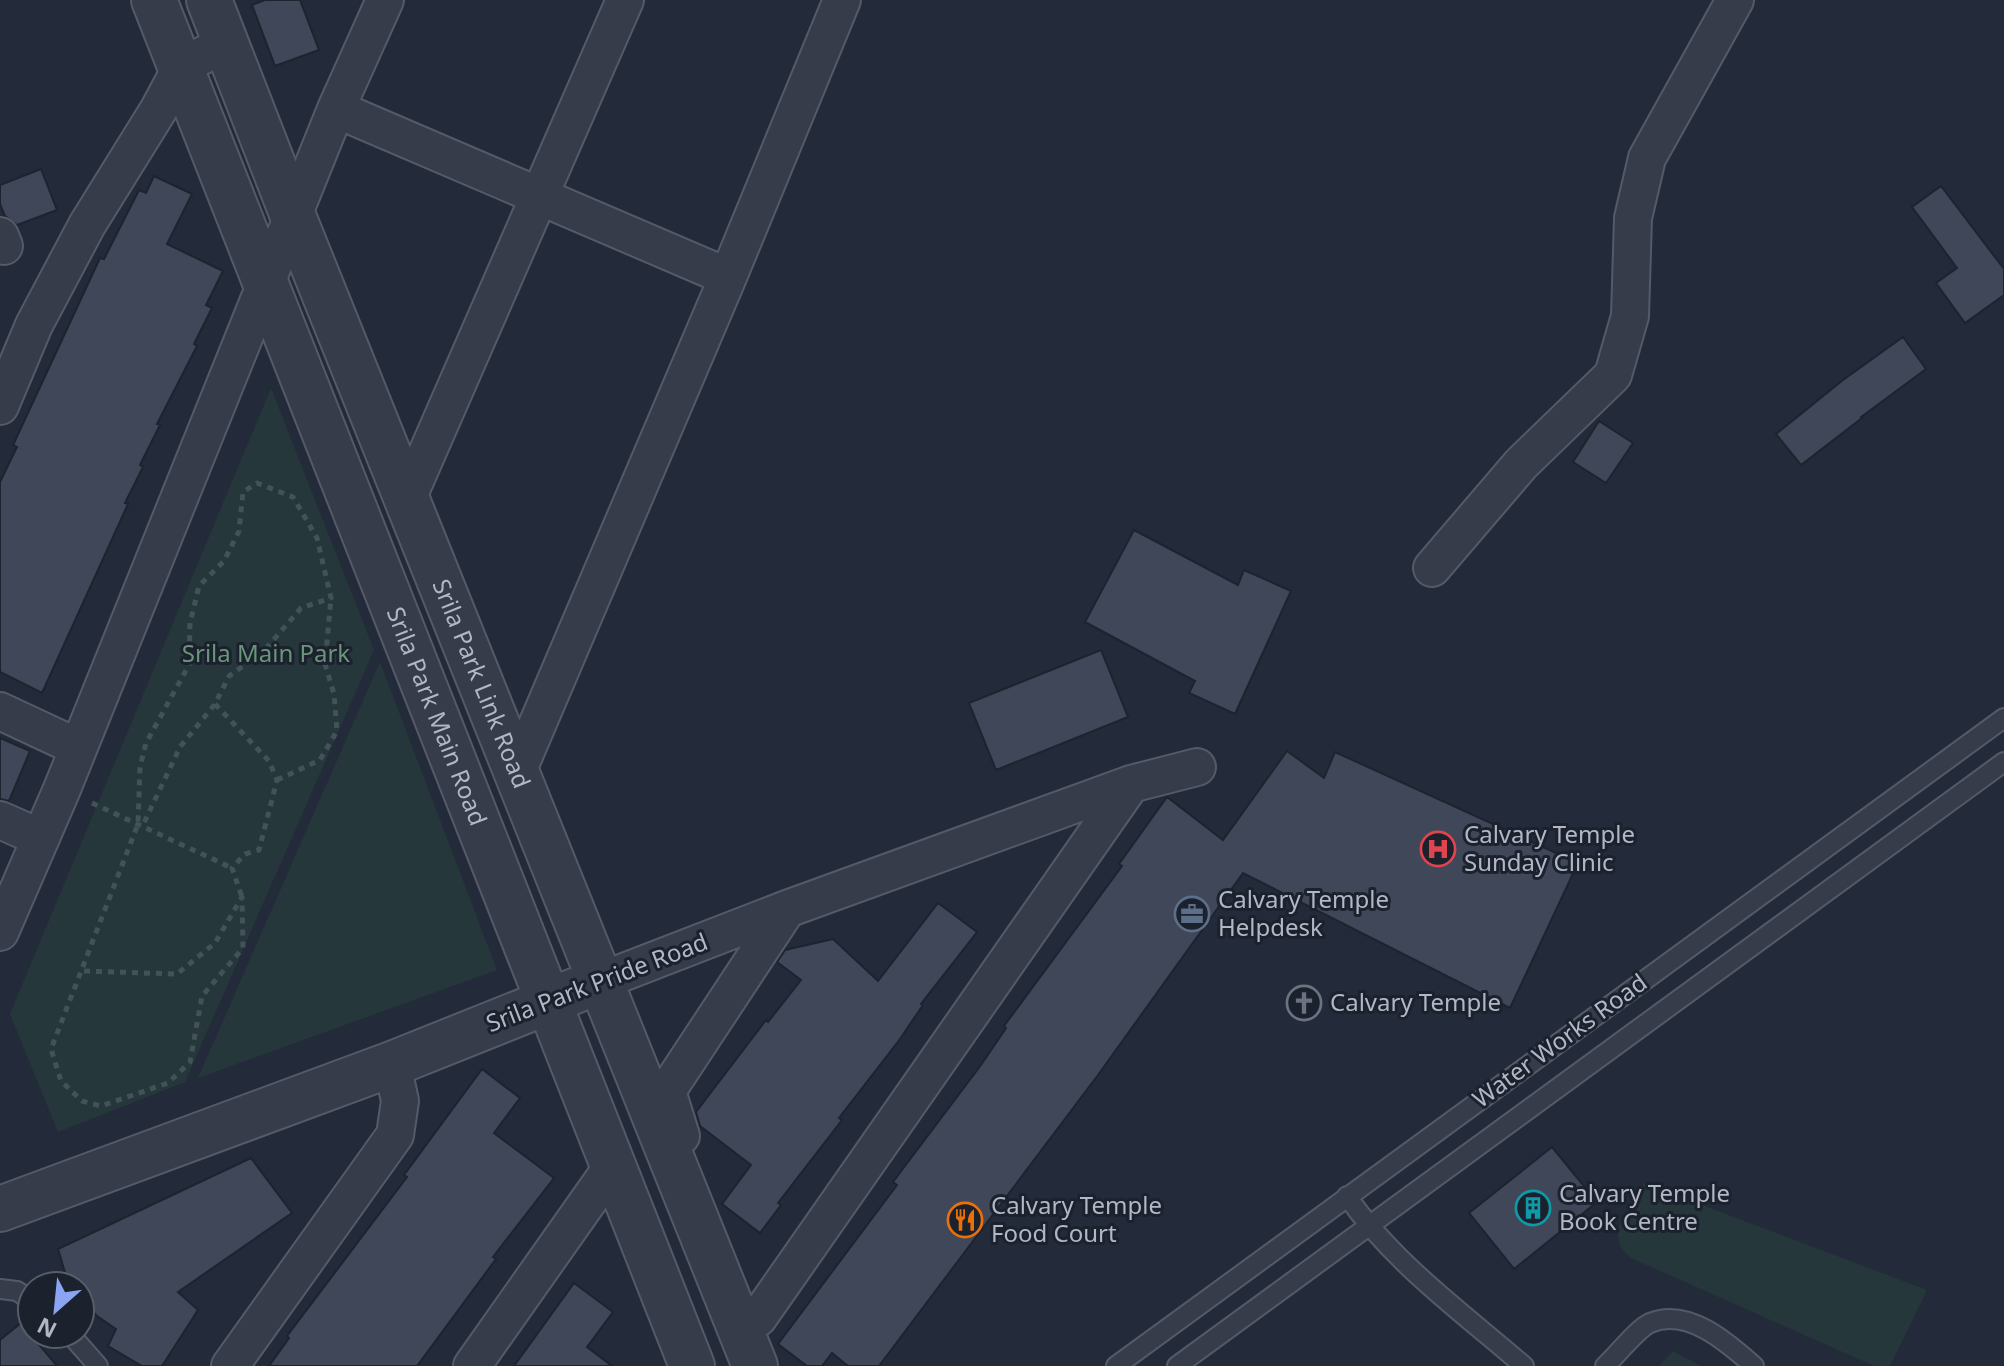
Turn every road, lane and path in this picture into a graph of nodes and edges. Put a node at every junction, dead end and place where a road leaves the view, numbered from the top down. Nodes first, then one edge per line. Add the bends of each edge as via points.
1 (154, 0) edge
2 (209, 0) edge
3 (385, 0) edge
4 (625, 0) edge
5 (842, 0) edge
6 (1735, 0) edge
7 (225, 44) junction
8 (182, 66) junction
9 (336, 109) junction
10 (539, 196) junction
11 (293, 216) junction
12 (728, 277) junction
13 (266, 281) junction
14 (0, 406) edge
15 (407, 499) junction
16 (1432, 568) dead end
17 (331, 598) junction
18 (215, 704) junction
19 (0, 711) edge
20 (2004, 718) edge
21 (77, 747) junction
22 (2004, 762) edge
23 (1197, 767) dead end
24 (517, 772) junction
25 (277, 780) junction
26 (1131, 784) junction
27 (62, 789) junction
28 (0, 820) edge
29 (140, 826) junction
30 (41, 838) junction
31 (232, 868) junction
32 (242, 897) junction
33 (787, 909) junction
34 (0, 932) edge
35 (84, 971) dead end
36 (601, 981) junction
37 (548, 1001) junction
38 (392, 1064) junction
39 (613, 1166) junction
40 (1347, 1196) junction
41 (0, 1209) edge
42 (1368, 1226) junction
43 (84, 1350) edge
44 (98, 1366) edge
45 (230, 1366) edge
46 (472, 1366) edge
47 (692, 1366) edge
48 (755, 1366) edge
49 (1116, 1366) edge
50 (1177, 1366) edge
51 (1524, 1366) edge
52 (1605, 1366) edge
53 (1754, 1366) edge

1 - 8 street
2 - 7 street, Srila Park Link Road
3 - 9 street
4 - 10 street
5 - 12 street
6 - 16 street via 1647,158 1633,218 1630,316 1613,375 1521,464
7 - 8 street
7 - 11 street, Srila Park Link Road
8 - 13 street, Srila Park Main Road
8 - 14 street via 87,225 34,325
9 - 10 street
9 - 11 street
10 - 12 street
10 - 15 street
11 - 13 street
11 - 15 street, Srila Park Link Road
12 - 24 street
13 - 21 street
13 - 37 street, Srila Park Main Road
15 - 24 street, Srila Park Link Road
17 - 18 path via 301,608 263,652 229,676
17 - 25 path via 325,664 337,731 320,760
17 - 29 path via 317,538 293,497 257,483 243,492 239,531 224,561 199,586 190,623 189,665 146,743 140,767
18 - 25 path via 269,761
18 - 29 path via 180,747
19 - 21 street
20 - 40 lane, Water Works Road
21 - 27 street
22 - 42 lane, Water Works Road
23 - 26 street, Srila Park Pride Road
24 - 36 street, Srila Park Link Road
25 - 31 path via 259,850 245,854
26 - 33 street, Srila Park Pride Road
26 - 33 street via 758,1318 677,1127 667,1091
27 - 29 path
27 - 30 street
28 - 30 street
29 - 31 path
29 - 32 path via 51,1049 61,1081 82,1101 101,1106 168,1083 190,1062 202,996 243,948
30 - 34 street
31 - 32 path
32 - 35 path via 215,943 177,974
33 - 36 street, Srila Park Pride Road
36 - 37 street, Srila Park Pride Road
36 - 48 street, Srila Park Link Road
37 - 38 street, Srila Park Pride Road
37 - 39 street, Srila Park Main Road
38 - 41 street, Srila Park Pride Road
38 - 45 street via 400,1101 395,1135
39 - 46 street
39 - 47 street, Srila Park Main Road
40 - 42 lane
40 - 49 lane, Water Works Road
42 - 50 lane, Water Works Road
42 - 51 lane
43 - 44 lane
52 - 53 lane via 1648,1324 1679,1319 1730,1345

